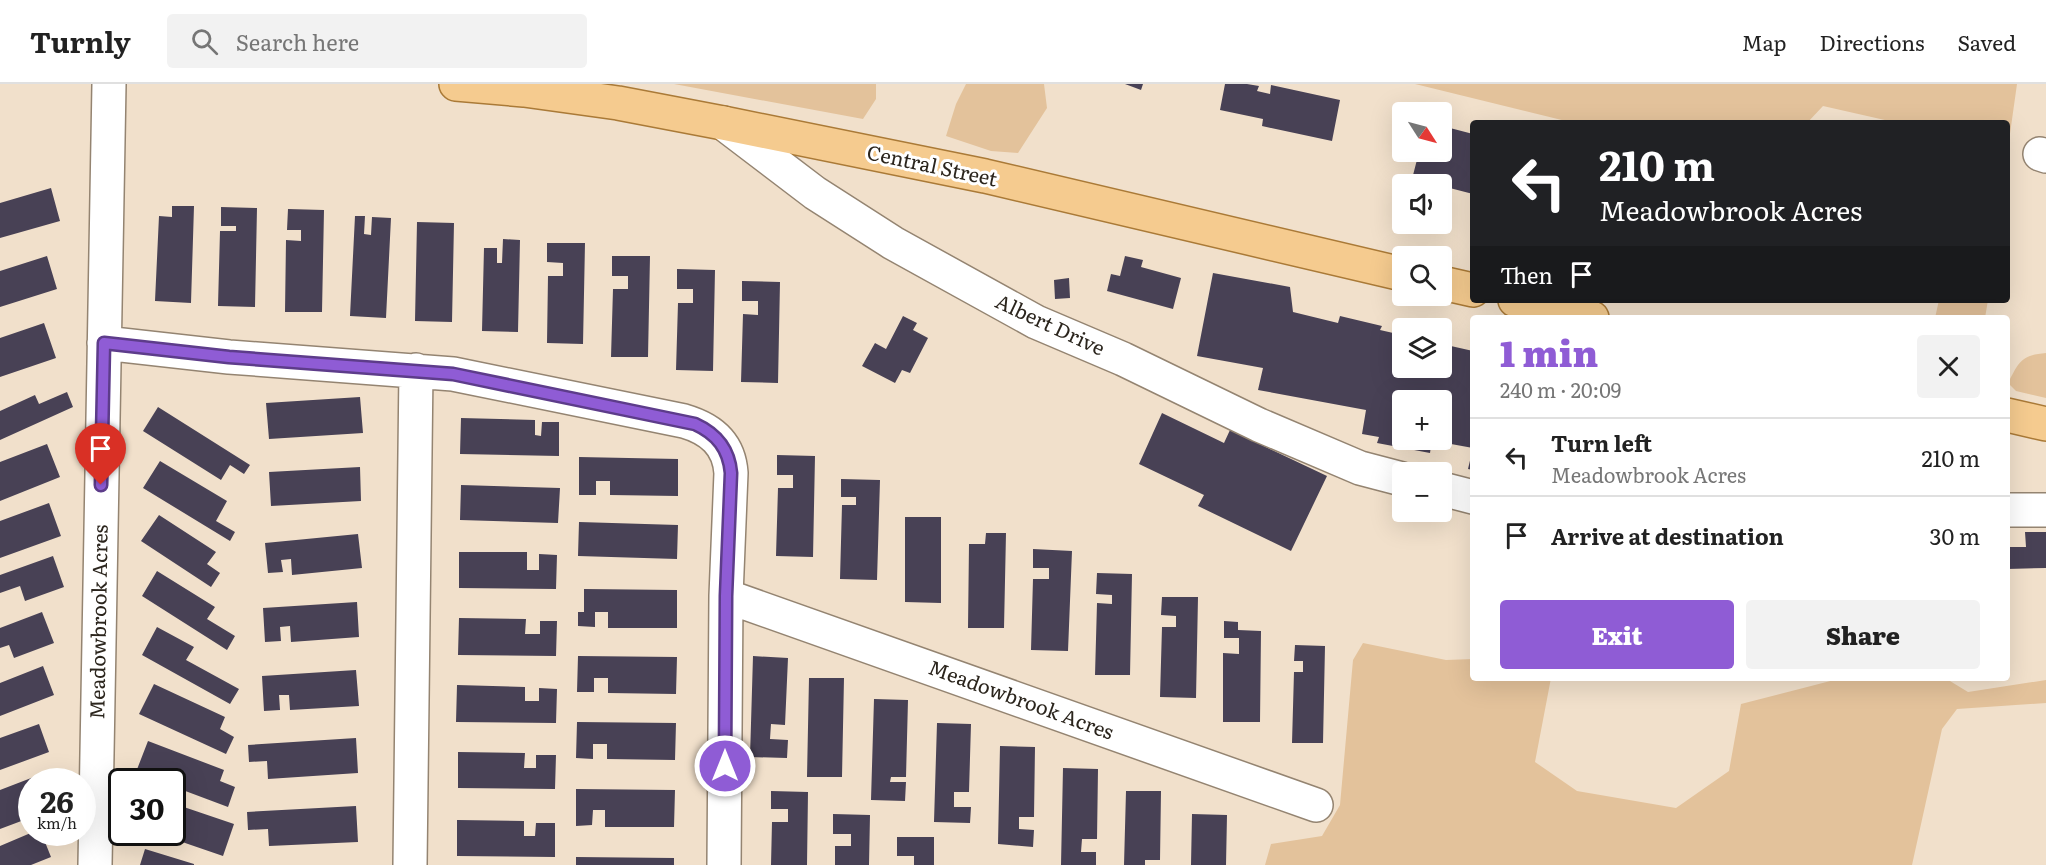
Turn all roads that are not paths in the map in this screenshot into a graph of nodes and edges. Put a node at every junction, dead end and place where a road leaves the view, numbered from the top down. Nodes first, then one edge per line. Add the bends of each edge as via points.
1 (109, 84) edge
2 (456, 84) edge
3 (617, 94) edge
4 (723, 123) junction
5 (1392, 272) edge
6 (1452, 285) edge
7 (1470, 289) edge
8 (1528, 303) edge
9 (1579, 315) edge
10 (104, 343) junction
11 (416, 370) junction
12 (2010, 416) edge
13 (2046, 424) edge
14 (1392, 476) edge
15 (1452, 492) edge
16 (1470, 496) edge
17 (2010, 510) edge
18 (2046, 510) edge
19 (726, 596) junction
20 (1317, 805) dead end
21 (95, 865) edge
22 (410, 865) edge
23 (724, 865) edge

1 - 10 street, Meadowbrook Acres
2 - 3 main road, Central Street
3 - 4 main road, Central Street
4 - 5 main road, Central Street via 985,176
4 - 14 street, Albert Drive via 815,193 893,243 1036,322 1259,425 1360,468
6 - 7 main road
8 - 9 main road
10 - 11 street via 229,357
10 - 21 street, Meadowbrook Acres
11 - 19 street via 475,377 695,424 713,435 727,451 731,473
11 - 22 street
12 - 13 main road
15 - 16 street
17 - 18 street
19 - 20 street, Meadowbrook Acres
19 - 23 street

